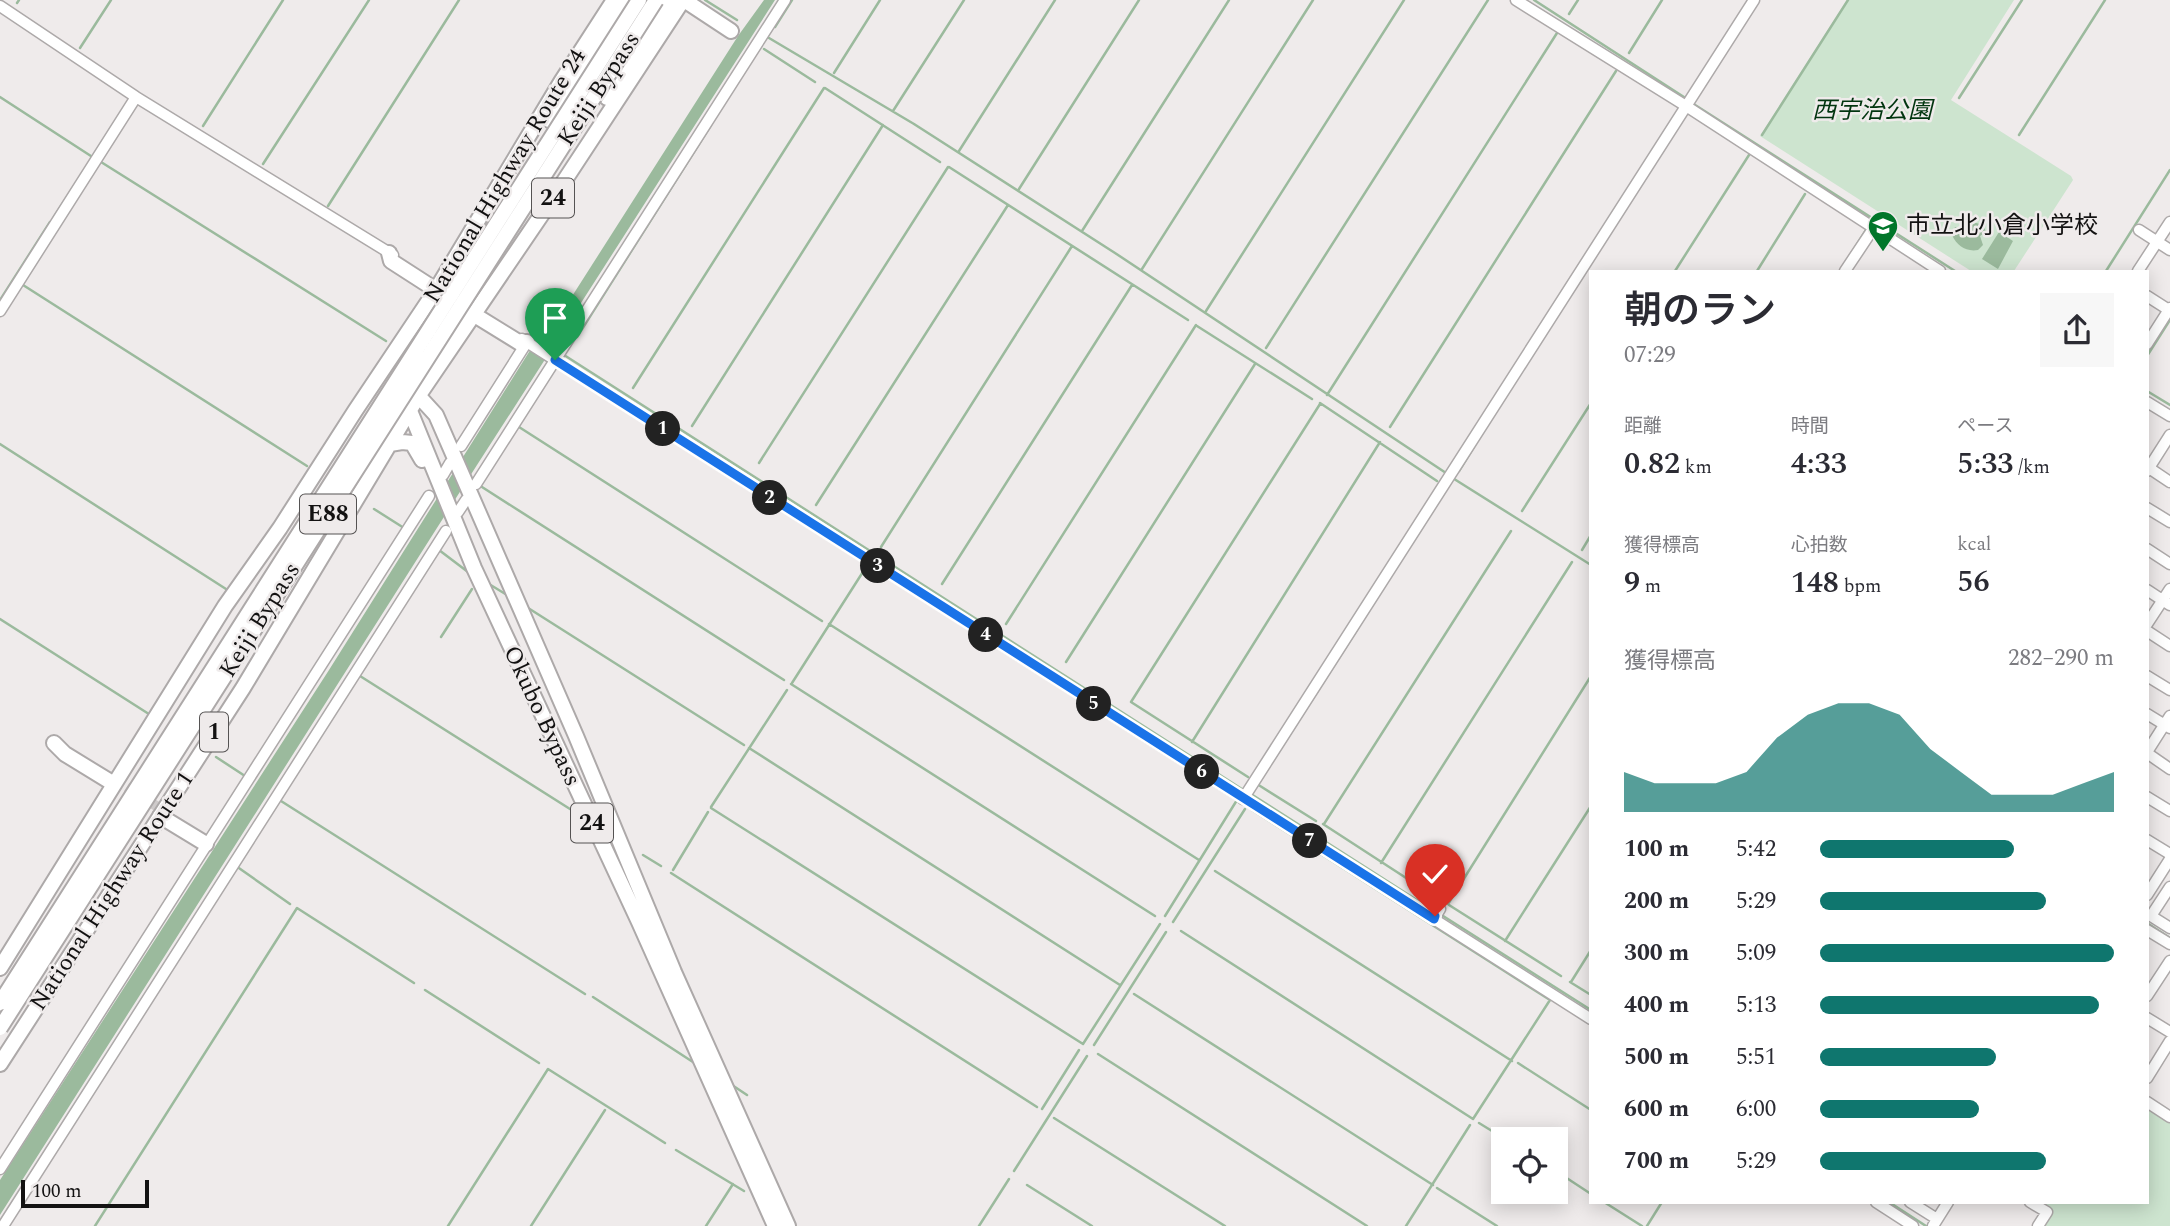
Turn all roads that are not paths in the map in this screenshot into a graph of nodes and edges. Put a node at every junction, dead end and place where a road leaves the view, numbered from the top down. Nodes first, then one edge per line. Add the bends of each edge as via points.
1 (614, 0) edge
2 (625, 0) edge
3 (639, 0) edge
4 (656, 0) edge
5 (671, 0) edge
6 (683, 0) edge
7 (785, 0) edge
8 (1516, 0) edge
9 (1754, 0) edge
10 (0, 6) edge
11 (733, 29) dead end
12 (136, 97) junction
13 (1686, 106) junction
14 (2170, 222) edge
15 (532, 229) junction
16 (1873, 229) junction
17 (2139, 230) dead end
18 (2157, 242) junction
19 (2170, 250) edge
20 (389, 253) joint
21 (453, 263) junction
22 (1846, 270) edge
23 (1938, 270) edge
24 (2139, 270) edge
25 (499, 276) junction
26 (433, 284) junction
27 (2149, 297) edge
28 (2169, 309) edge
29 (0, 311) edge
30 (479, 315) junction
31 (2149, 341) edge
32 (529, 343) junction
33 (394, 352) junction
34 (553, 358) junction
35 (400, 382) junction
36 (419, 395) junction
37 (2149, 403) edge
38 (410, 412) junction
39 (436, 415) junction
40 (2170, 416) edge
41 (2170, 435) edge
42 (390, 444) junction
43 (456, 457) junction
44 (2149, 467) edge
45 (2149, 470) edge
46 (2170, 482) edge
47 (437, 487) junction
48 (470, 491) junction
49 (2149, 509) edge
50 (452, 518) junction
51 (2170, 522) edge
52 (280, 528) junction
53 (2149, 550) edge
54 (2170, 564) edge
55 (2170, 589) edge
56 (2149, 591) edge
57 (2166, 603) edge
58 (2149, 622) edge
59 (2149, 632) edge
60 (2170, 646) edge
61 (2149, 677) edge
62 (2170, 690) edge
63 (2149, 715) edge
64 (2168, 723) edge
65 (54, 743) dead end
66 (2149, 749) edge
67 (2149, 753) edge
68 (2170, 769) edge
69 (111, 779) junction
70 (1246, 794) junction
71 (2149, 798) edge
72 (2170, 811) edge
73 (167, 817) junction
74 (2149, 841) edge
75 (207, 842) junction
76 (2170, 857) edge
77 (2170, 887) edge
78 (2149, 889) edge
79 (2170, 928) edge
80 (2149, 931) edge
81 (2170, 944) edge
82 (2170, 961) edge
83 (0, 968) edge
84 (2149, 993) edge
85 (0, 1003) edge
86 (1589, 1018) edge
87 (2149, 1019) edge
88 (0, 1028) edge
89 (2170, 1032) edge
90 (2170, 1041) edge
91 (0, 1064) edge
92 (2149, 1075) edge
93 (2149, 1103) edge
94 (2170, 1117) edge
95 (0, 1169) edge
96 (769, 1199) junction
97 (1880, 1204) edge
98 (1912, 1204) edge
99 (1947, 1204) edge
100 (2034, 1204) edge
101 (1934, 1223) edge
102 (3, 1226) edge
103 (775, 1226) edge
104 (788, 1226) edge
105 (1913, 1226) edge
106 (2038, 1226) edge

1 - 21 highway, National Highway Route 24 / 24
2 - 21 highway
3 - 85 highway, Keiji Bypass / E88, bridge
4 - 88 highway, Keiji Bypass / E88, bridge
5 - 25 highway via 548,188
6 - 11 highway
6 - 15 highway, National Highway Route 24 / 24
7 - 34 street
8 - 13 street
9 - 13 street
10 - 12 street
12 - 20 street
12 - 29 street
13 - 16 street via 1759,147
13 - 70 street
14 - 18 street
15 - 25 highway, National Highway Route 24 / 24
15 - 30 highway
16 - 22 street
16 - 23 street
17 - 18 street
18 - 19 street
18 - 24 street
20 - 26 highway via 391,261
21 - 26 highway, National Highway Route 24 / 24
25 - 30 highway, National Highway Route 24 / 24
26 - 33 highway, National Highway Route 24 / 24
27 - 28 street
28 - 31 street
30 - 32 highway via 520,343
30 - 36 highway, National Highway Route 24 / 24
30 - 39 highway via 438,378 433,401
32 - 34 street
32 - 43 street
33 - 35 highway, Okubo Bypass / 24
33 - 52 highway, 1
34 - 48 street
34 - 70 street
35 - 36 highway, Okubo Bypass
35 - 38 highway, Okubo Bypass / 24
35 - 52 highway via 389,378 380,383 307,496
36 - 38 highway, National Highway Route 1 / 1
36 - 39 highway, Okubo Bypass / 24
37 - 40 street
38 - 42 highway, National Highway Route 1 / 1
38 - 47 highway, Okubo Bypass / 24
39 - 43 highway, Okubo Bypass / 24
41 - 44 street
42 - 47 highway via 412,443
42 - 73 highway, National Highway Route 1 / 1
43 - 47 street
43 - 48 highway, Okubo Bypass / 24
45 - 46 street
47 - 50 highway, Okubo Bypass / 24
47 - 75 street
48 - 50 street
48 - 96 highway, Okubo Bypass / 24
49 - 51 street
50 - 96 highway, Okubo Bypass / 24 via 704,1068
50 - 102 street
52 - 69 highway, 1 via 225,606 156,719
53 - 54 street
55 - 57 street
56 - 57 street
57 - 58 street
59 - 60 street
61 - 62 street
63 - 64 street
64 - 66 street
65 - 69 highway
67 - 68 street
69 - 83 highway, 1
70 - 86 street
71 - 72 street
73 - 75 highway
73 - 91 highway, National Highway Route 1 / 1
74 - 76 street
75 - 95 street
76 - 78 street
77 - 79 street via 2151,916
80 - 81 street
82 - 84 street
87 - 89 street
90 - 92 street
93 - 94 street
96 - 103 highway, Okubo Bypass / 24
96 - 104 highway, Okubo Bypass / 24
97 - 105 street
98 - 101 street
99 - 101 street
100 - 106 street via 2047,1212

